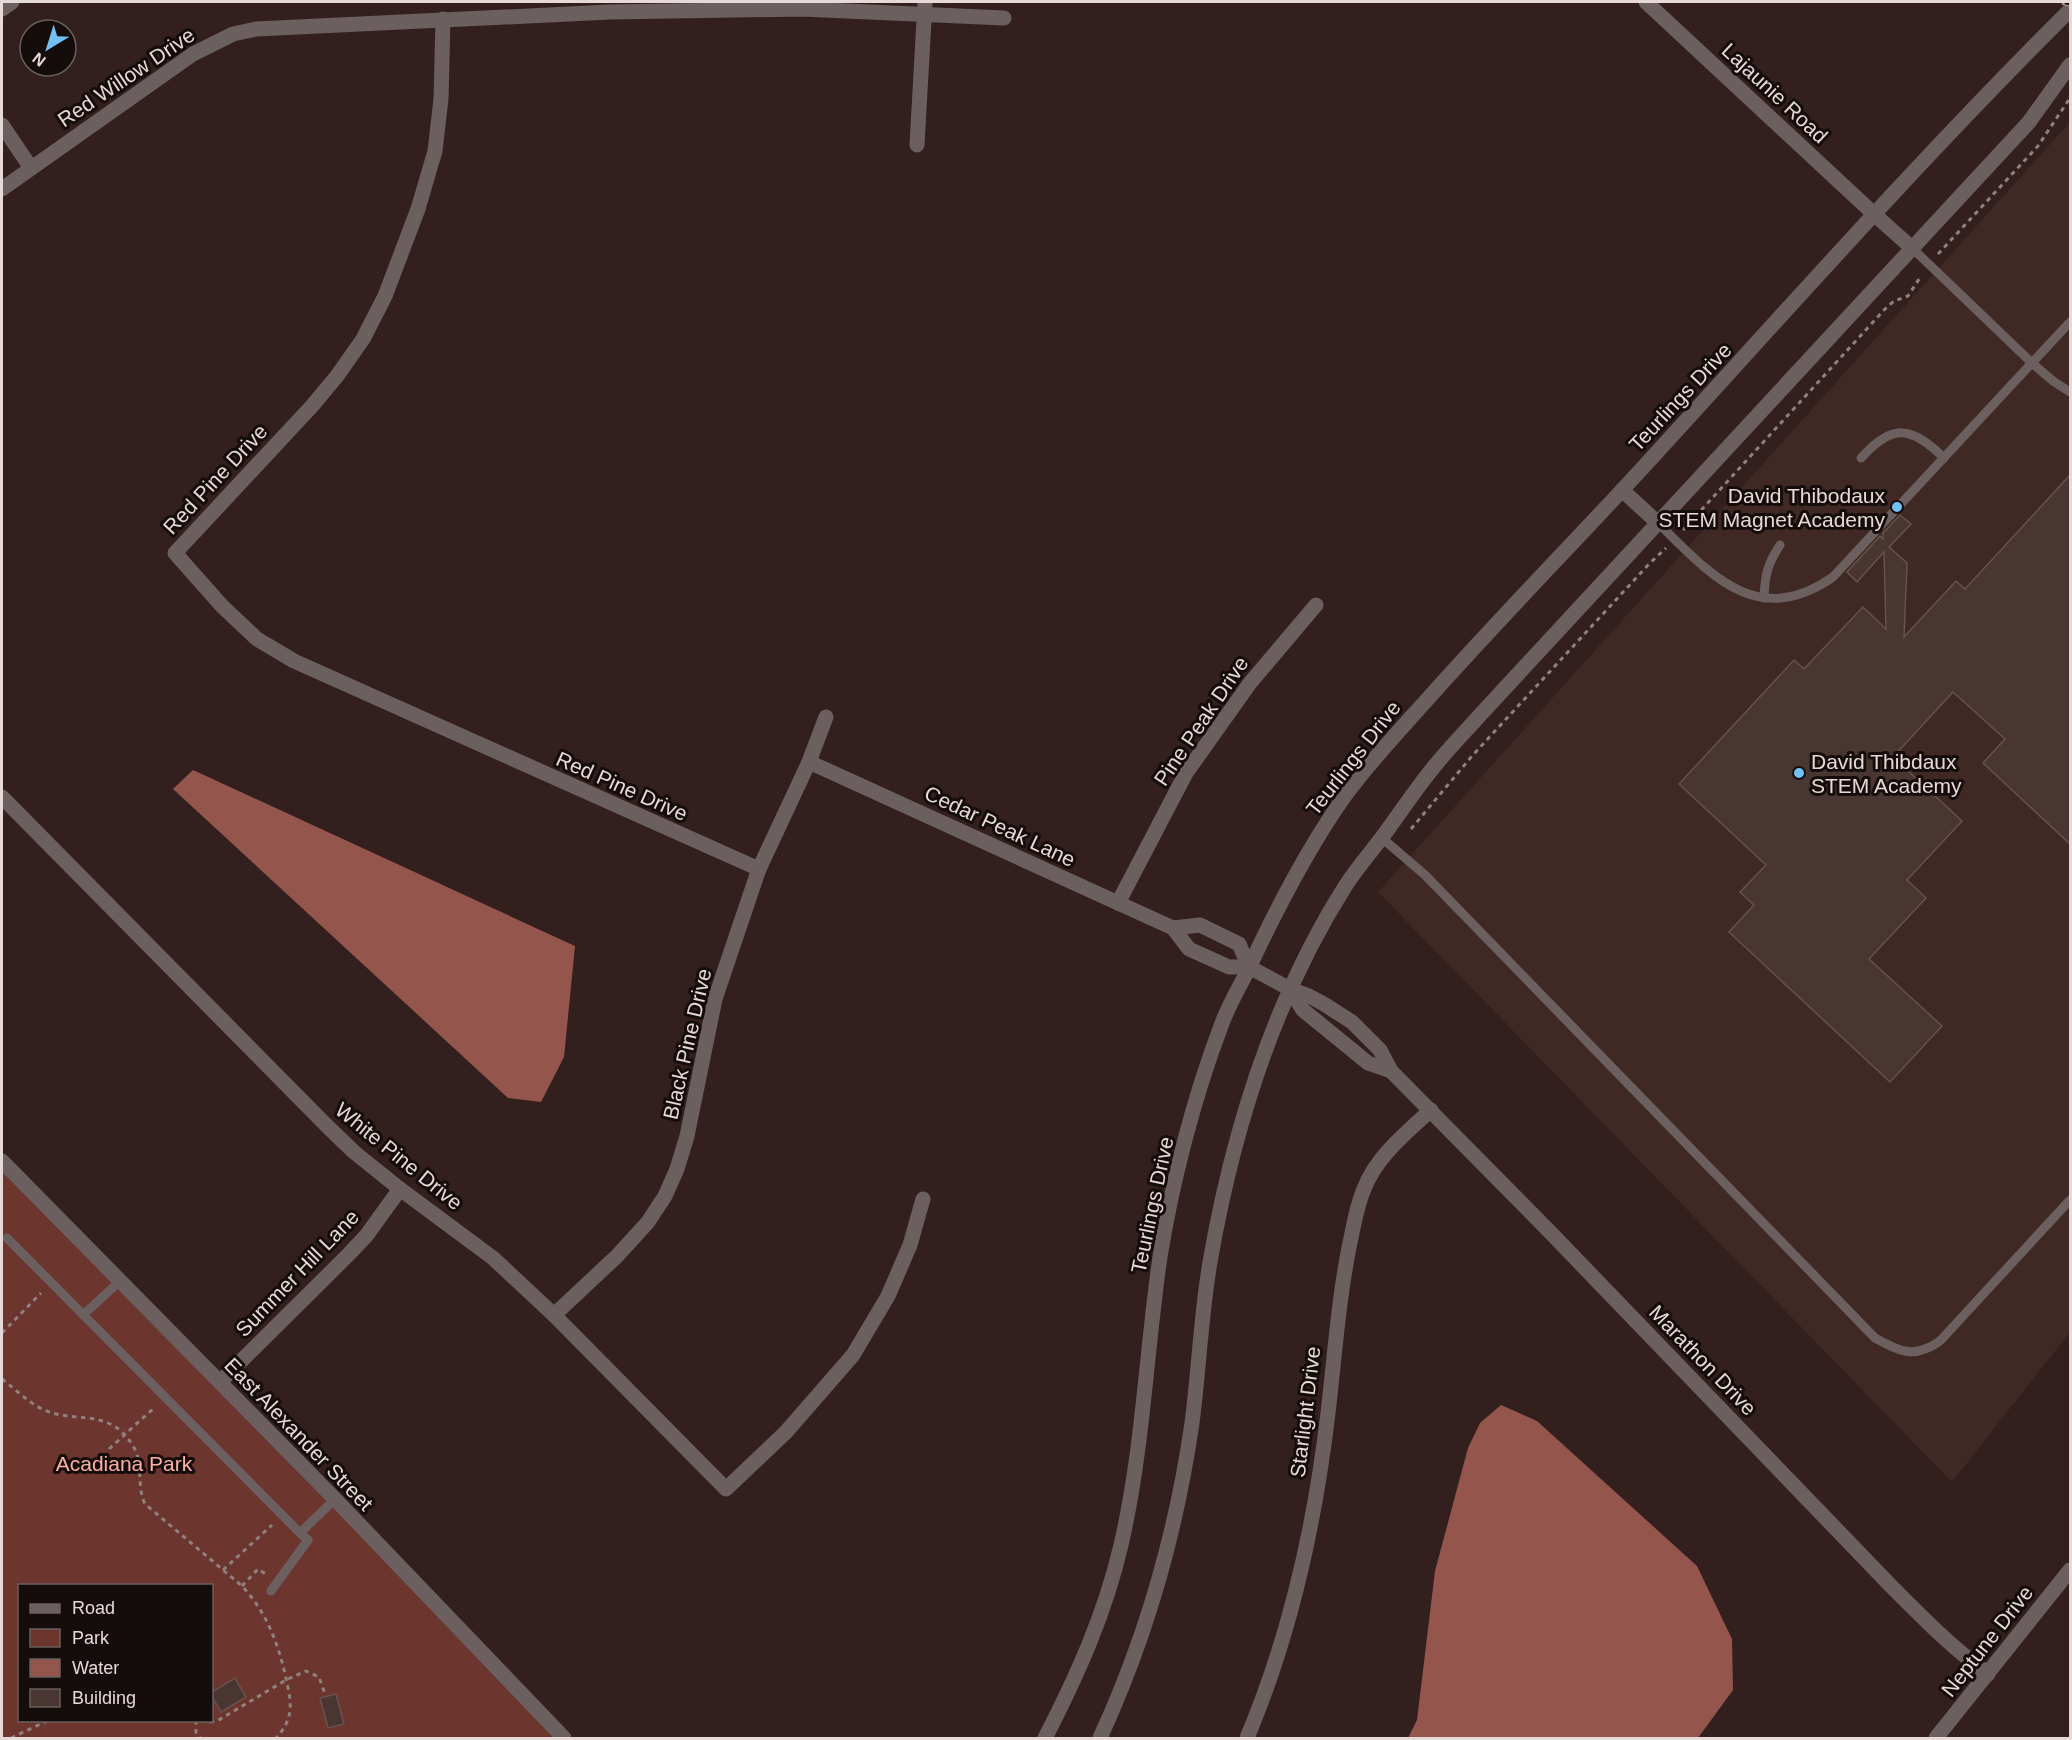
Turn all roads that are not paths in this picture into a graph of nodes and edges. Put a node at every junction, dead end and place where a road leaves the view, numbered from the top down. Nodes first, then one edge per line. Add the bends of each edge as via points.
1 (12, 2) edge
2 (1646, 2) edge
3 (925, 8) edge
4 (2, 9) edge
5 (2070, 10) edge
6 (1004, 18) dead end
7 (443, 19) junction
8 (2070, 65) edge
9 (2, 125) edge
10 (917, 145) dead end
11 (31, 168) junction
12 (2, 189) edge
13 (1875, 215) junction
14 (1912, 248) junction
15 (2070, 322) edge
16 (2033, 364) junction
17 (2070, 392) edge
18 (1861, 458) dead end
19 (1944, 458) junction
20 (1622, 490) junction
21 (1658, 523) junction
22 (1780, 545) dead end
23 (1764, 598) junction
24 (1316, 605) dead end
25 (826, 717) dead end
26 (809, 762) junction
27 (2, 796) edge
28 (1382, 838) junction
29 (759, 869) junction
30 (1118, 903) junction
31 (1173, 928) junction
32 (1249, 967) junction
33 (1290, 989) junction
34 (1431, 1110) junction
35 (2, 1161) edge
36 (400, 1189) junction
37 (923, 1199) dead end
38 (2070, 1200) edge
39 (7, 1238) dead end
40 (120, 1281) junction
41 (83, 1315) junction
42 (554, 1315) junction
43 (220, 1382) junction
44 (335, 1499) junction
45 (300, 1533) junction
46 (2070, 1570) edge
47 (274, 1587) road end
48 (1988, 1674) junction
49 (564, 1738) edge
50 (1045, 1738) edge
51 (1100, 1738) edge
52 (1246, 1738) edge
53 (1936, 1738) edge

1 - 4 street
2 - 13 street, Lajaunie Road
3 - 6 street, Red Willow Drive
3 - 7 street, Red Willow Drive via 610,12
3 - 10 street
5 - 13 street, Teurlings Drive
7 - 11 street, Red Willow Drive via 256,29 233,34 194,54
7 - 29 street, Red Pine Drive via 435,151 385,296 363,339 337,376 175,553 258,639 294,661
8 - 14 street via 2029,122
9 - 11 street
11 - 12 street, Red Willow Drive
13 - 14 street, Lajaunie Road
13 - 20 street, Teurlings Drive
14 - 16 lane
14 - 21 street
15 - 16 lane
16 - 17 lane
16 - 19 lane
18 - 19 lane via 1887,435 1900,433 1929,443
19 - 23 lane via 1833,577 1815,590
20 - 21 street
20 - 32 street, Teurlings Drive via 1444,680 1346,794 1304,858
21 - 23 lane via 1720,581
21 - 28 street via 1432,769
22 - 23 lane via 1769,561
24 - 30 street, Pine Peak Drive via 1250,682 1186,773
25 - 26 street, Black Pine Drive
26 - 29 street, Black Pine Drive
26 - 30 street, Cedar Peak Lane
27 - 36 street, White Pine Drive via 327,1126
28 - 33 street via 1347,884
28 - 38 lane via 1425,875 1875,1338 1902,1352 1926,1350 1940,1341
29 - 42 street, Black Pine Drive via 715,999 687,1136 665,1196 617,1256
30 - 31 street, Cedar Peak Lane
31 - 32 street, Cedar Peak Lane via 1189,949 1229,967
31 - 32 street, Cedar Peak Lane via 1200,926 1239,944
32 - 33 street, Marathon Drive
32 - 50 street, Teurlings Drive via 1222,1022 1179,1166 1161,1252 1143,1414 1120,1548 1101,1616
33 - 34 street, Marathon Drive via 1310,996 1352,1022 1380,1050 1391,1071
33 - 51 street via 1261,1062 1228,1178 1210,1261 1192,1421 1165,1564 1120,1695
34 - 48 street, Marathon Drive via 1898,1594
34 - 52 street, Starlight Drive via 1374,1169 1357,1210 1341,1297 1328,1415 1299,1574 1284,1639
35 - 40 street, East Alexander Street
36 - 42 street, White Pine Drive via 493,1258
36 - 43 street, Summer Hill Lane via 366,1236
37 - 42 street, White Pine Drive via 910,1245 888,1296 853,1355 786,1432 726,1489
39 - 41 lane
40 - 41 lane
40 - 43 street, East Alexander Street
41 - 45 lane
43 - 44 street, East Alexander Street
44 - 45 lane
44 - 49 street, East Alexander Street
45 - 47 lane via 308,1540
46 - 48 street, Neptune Drive
48 - 53 street, Neptune Drive

